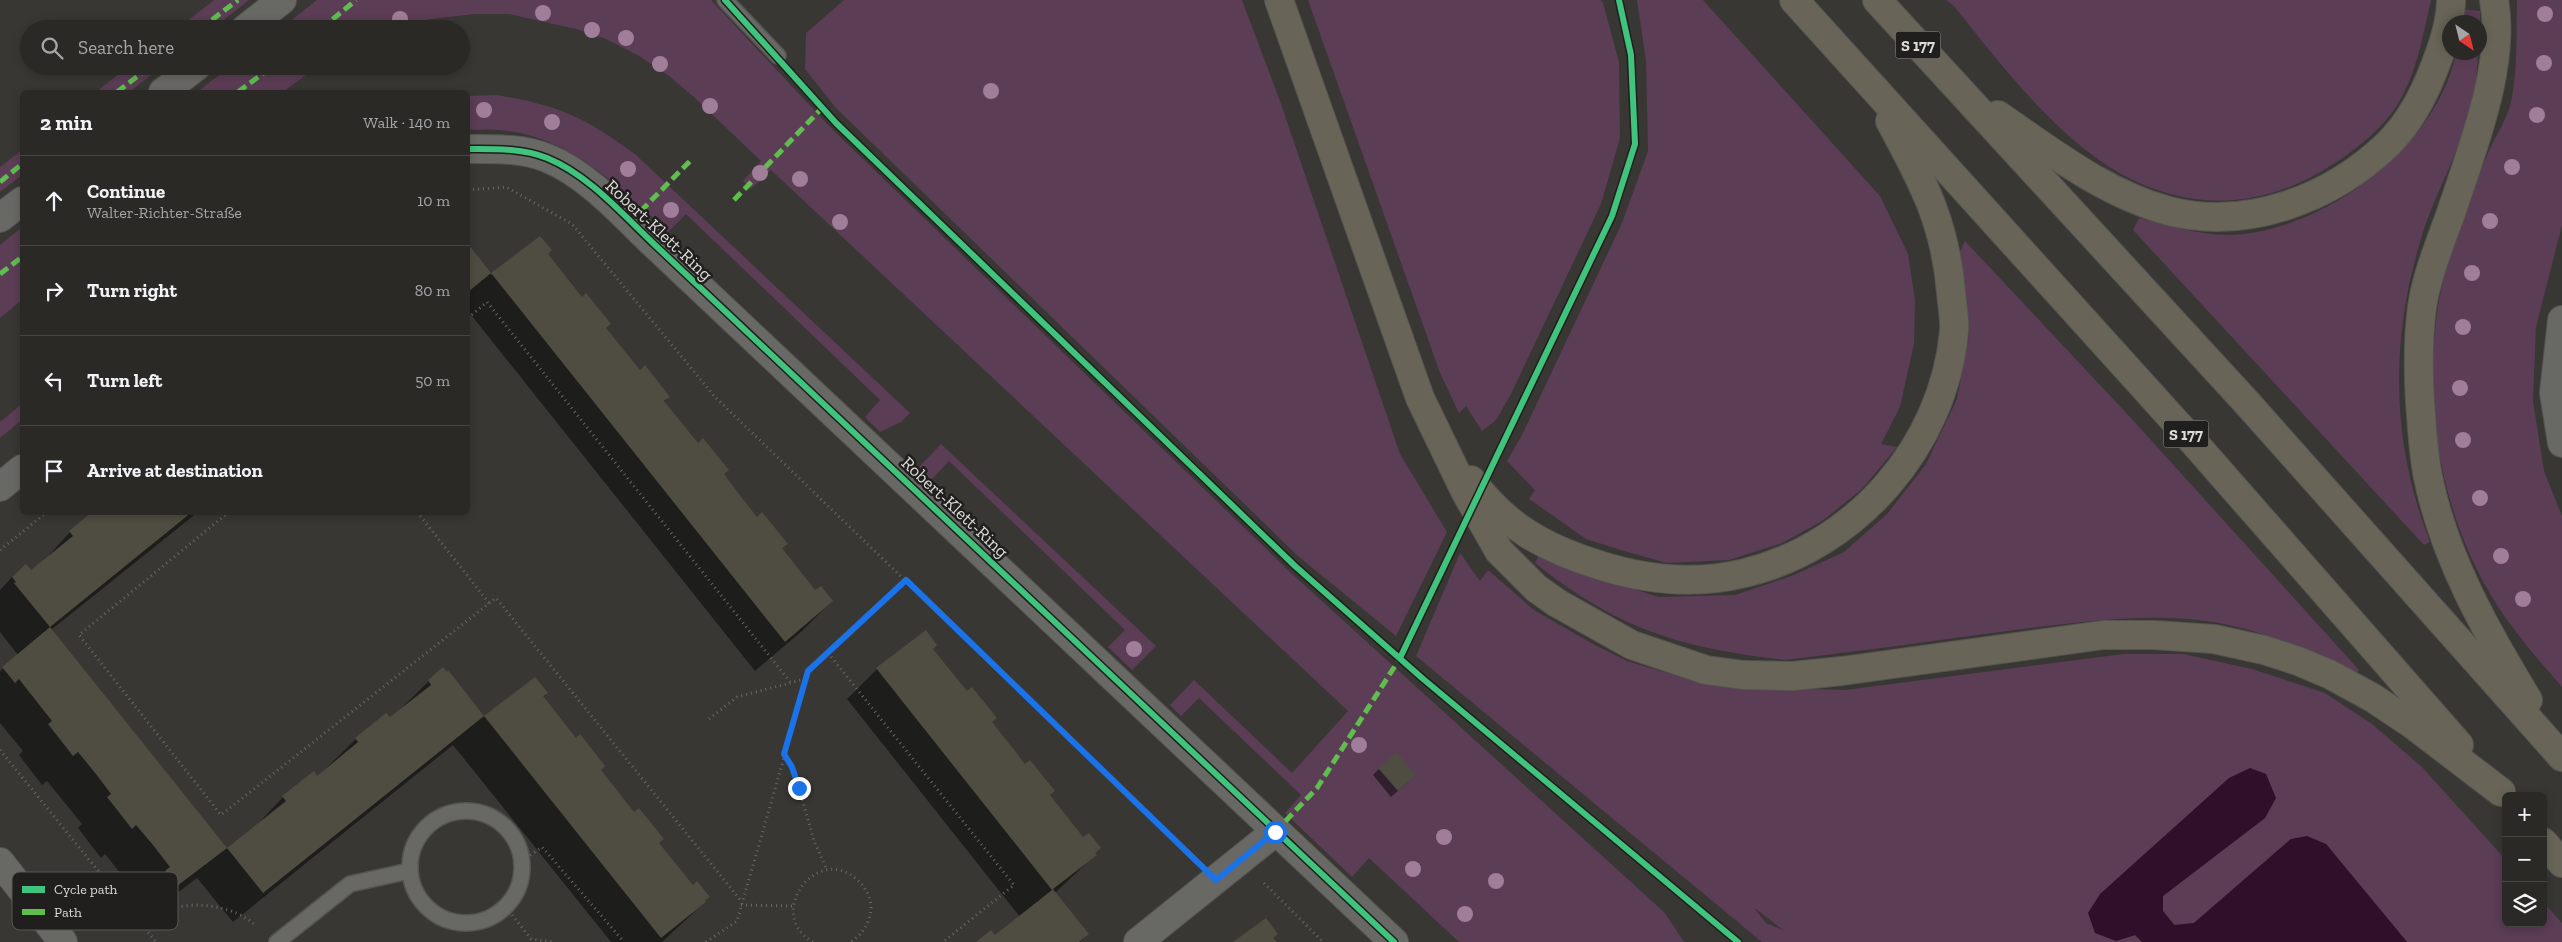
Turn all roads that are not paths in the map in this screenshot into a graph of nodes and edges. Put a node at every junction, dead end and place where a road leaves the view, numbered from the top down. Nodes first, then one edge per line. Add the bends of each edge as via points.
1 (282, 0) edge
2 (725, 0) edge
3 (1280, 0) edge
4 (1794, 0) edge
5 (1877, 0) edge
6 (2451, 0) edge
7 (2494, 0) edge
8 (256, 20) edge
9 (778, 56) dead end
10 (185, 75) edge
11 (1868, 80) junction
12 (166, 90) edge
13 (1960, 90) junction
14 (470, 149) edge
15 (20, 203) edge
16 (0, 218) edge
17 (2562, 320) edge
18 (1441, 438) junction
19 (2562, 443) edge
20 (20, 471) edge
21 (0, 487) edge
22 (2562, 757) edge
23 (2502, 794) edge
24 (2502, 794) edge
25 (1275, 832) junction
26 (2547, 847) edge
27 (0, 862) edge
28 (2562, 864) edge
29 (409, 871) junction
30 (12, 877) edge
31 (54, 930) edge
32 (63, 942) edge
33 (277, 942) edge
34 (1138, 942) edge
35 (1394, 942) edge

1 - 8 street
2 - 9 lane
3 - 18 highway via 1404,358
4 - 11 highway, S 177
5 - 13 highway, S 177
6 - 13 highway via 2441,52 2428,83 2389,143 2326,189 2275,210 2236,216 2205,216 2139,202 2087,176
7 - 22 highway via 2495,38 2483,112 2422,306 2419,341 2422,437 2438,514 2474,606
10 - 12 street
11 - 18 highway via 1919,174 1937,215 1948,260 1954,329 1948,368 1936,407 1918,445 1892,479 1854,518 1814,546 1744,574 1666,580 1625,574 1584,561 1514,526 1472,482
11 - 24 highway, S 177 via 2190,438
13 - 22 highway, S 177 via 2248,404
14 - 25 street, Robert-Klett-Ring via 511,150 547,158 580,178
15 - 16 street
17 - 19 street via 2554,392
18 - 23 highway via 1465,491 1499,551 1536,588 1632,645 1706,670 1743,676 1793,676 2103,635 2214,639 2264,650 2331,675 2373,698 2443,747
20 - 21 street
25 - 34 street
25 - 35 street, Robert-Klett-Ring
26 - 28 highway
27 - 30 street
29 - 29 lane via 411,854 429,824 444,815 461,811 478,812 495,819 518,844 522,861 522,877 506,907 479,922 462,924 432,913 421,902
29 - 33 lane via 350,884
31 - 32 street

